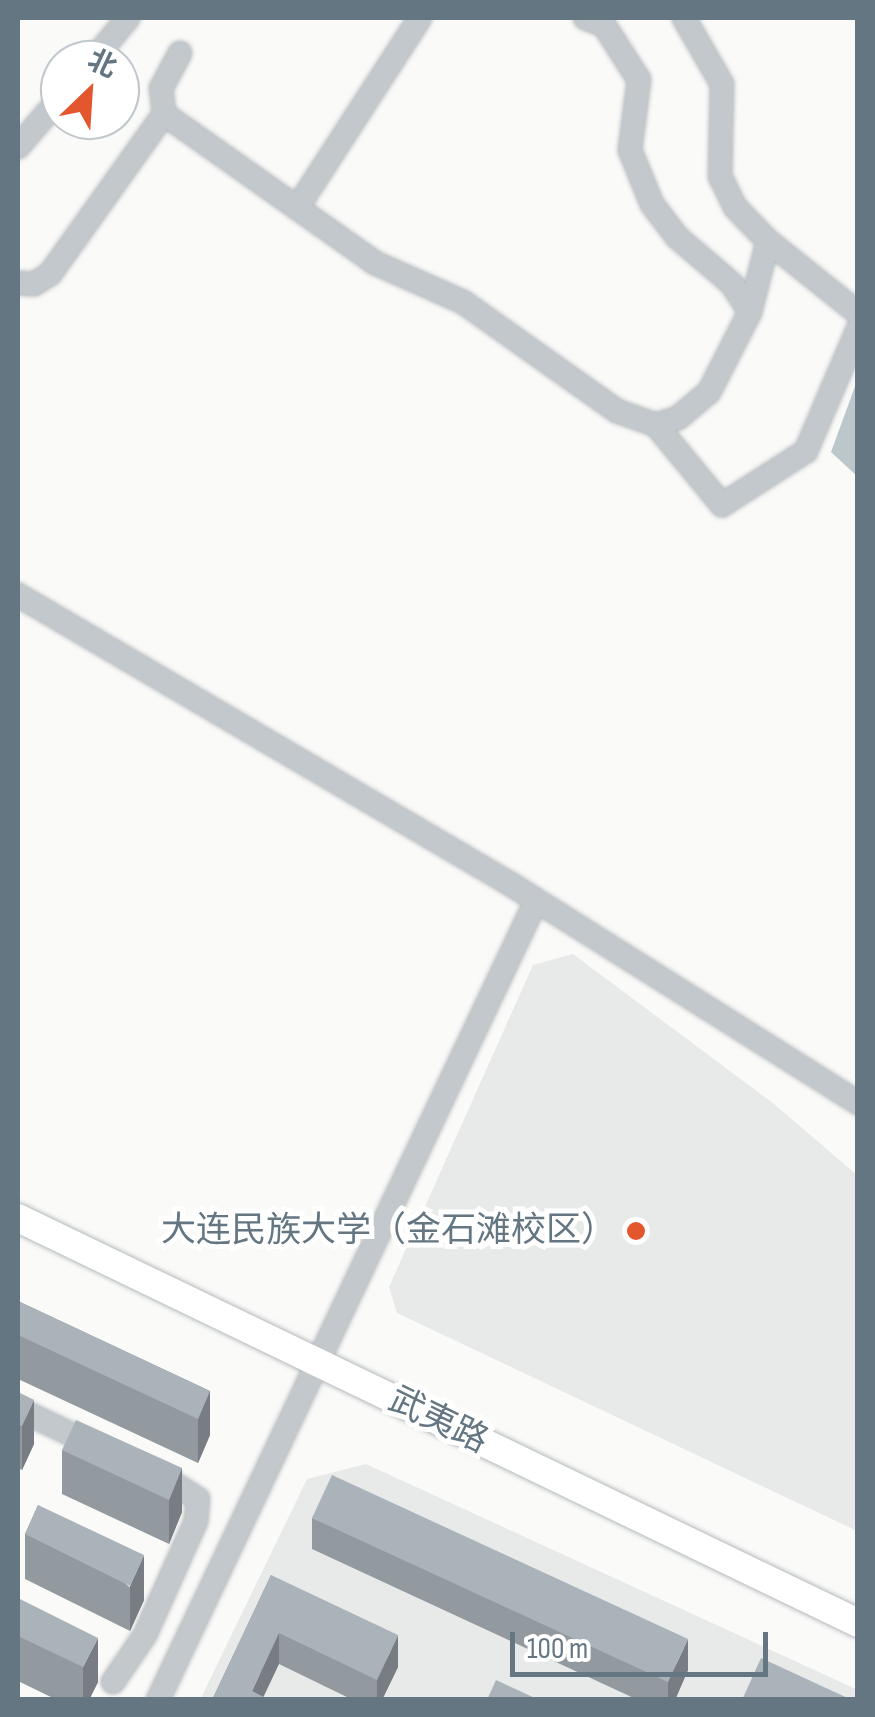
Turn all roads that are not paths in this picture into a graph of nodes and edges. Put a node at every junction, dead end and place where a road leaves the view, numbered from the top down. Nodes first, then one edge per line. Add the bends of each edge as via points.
1 (128, 18) edge
2 (420, 18) edge
3 (684, 18) edge
4 (594, 19) edge
5 (110, 40) edge
6 (180, 53) dead end
7 (164, 114) junction
8 (40, 121) edge
9 (18, 147) edge
10 (298, 208) junction
11 (768, 241) junction
12 (18, 283) edge
13 (750, 312) junction
14 (858, 313) edge
15 (858, 329) edge
16 (656, 425) junction
17 (18, 596) edge
18 (536, 902) junction
19 (858, 1103) edge
20 (18, 1218) edge
21 (318, 1363) junction
22 (18, 1409) edge
23 (858, 1623) edge
24 (113, 1682) dead end
25 (158, 1700) edge

1 - 5 street
2 - 10 street
3 - 11 street via 722,84 720,176 736,207
4 - 13 street via 639,80 630,150 652,204 677,237 732,284
6 - 7 street via 161,88
7 - 10 street
7 - 12 street via 62,261 34,284
8 - 9 street
10 - 16 street via 391,272 463,302 617,411
11 - 13 street
11 - 14 street
13 - 16 street via 709,392 678,418
15 - 16 street via 806,451 722,505
17 - 18 street
18 - 19 street
18 - 21 street
20 - 21 main road, 武夷路
21 - 23 main road, 武夷路
21 - 25 street
22 - 24 street via 185,1485 198,1499 196,1521 144,1635

